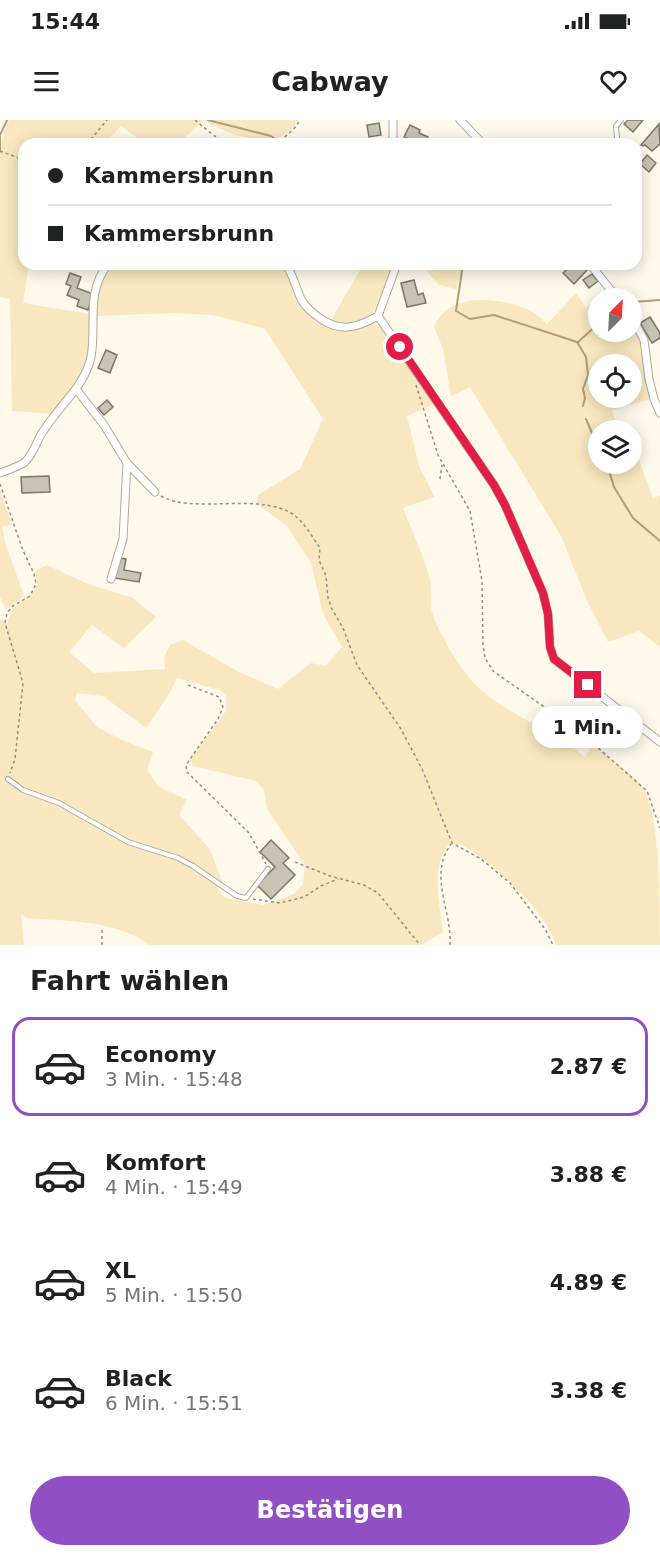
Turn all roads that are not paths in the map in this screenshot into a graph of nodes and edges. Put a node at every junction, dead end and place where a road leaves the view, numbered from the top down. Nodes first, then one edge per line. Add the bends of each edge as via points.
1 (393, 120) edge
2 (460, 120) edge
3 (621, 120) edge
4 (393, 138) edge
5 (477, 138) edge
6 (617, 138) dead end
7 (104, 270) edge
8 (289, 270) edge
9 (395, 270) edge
10 (595, 270) edge
11 (609, 288) edge
12 (378, 316) junction
13 (642, 335) edge
14 (76, 389) junction
15 (660, 414) edge
16 (127, 463) junction
17 (0, 473) edge
18 (155, 492) road end
19 (111, 579) dead end
20 (660, 742) edge
21 (8, 779) road end
22 (268, 869) road end

1 - 4 street
2 - 5 street
3 - 6 lane via 616,126
7 - 14 street via 92,316 91,358
8 - 12 street via 302,301 327,323 347,328
9 - 12 street
10 - 11 street
12 - 20 street via 505,505 543,593 554,659
13 - 15 street
14 - 16 street
14 - 17 street via 43,431 26,461
16 - 18 street
16 - 19 street via 123,539
21 - 22 lane via 23,790 59,802 128,842 186,862 237,896 246,898

